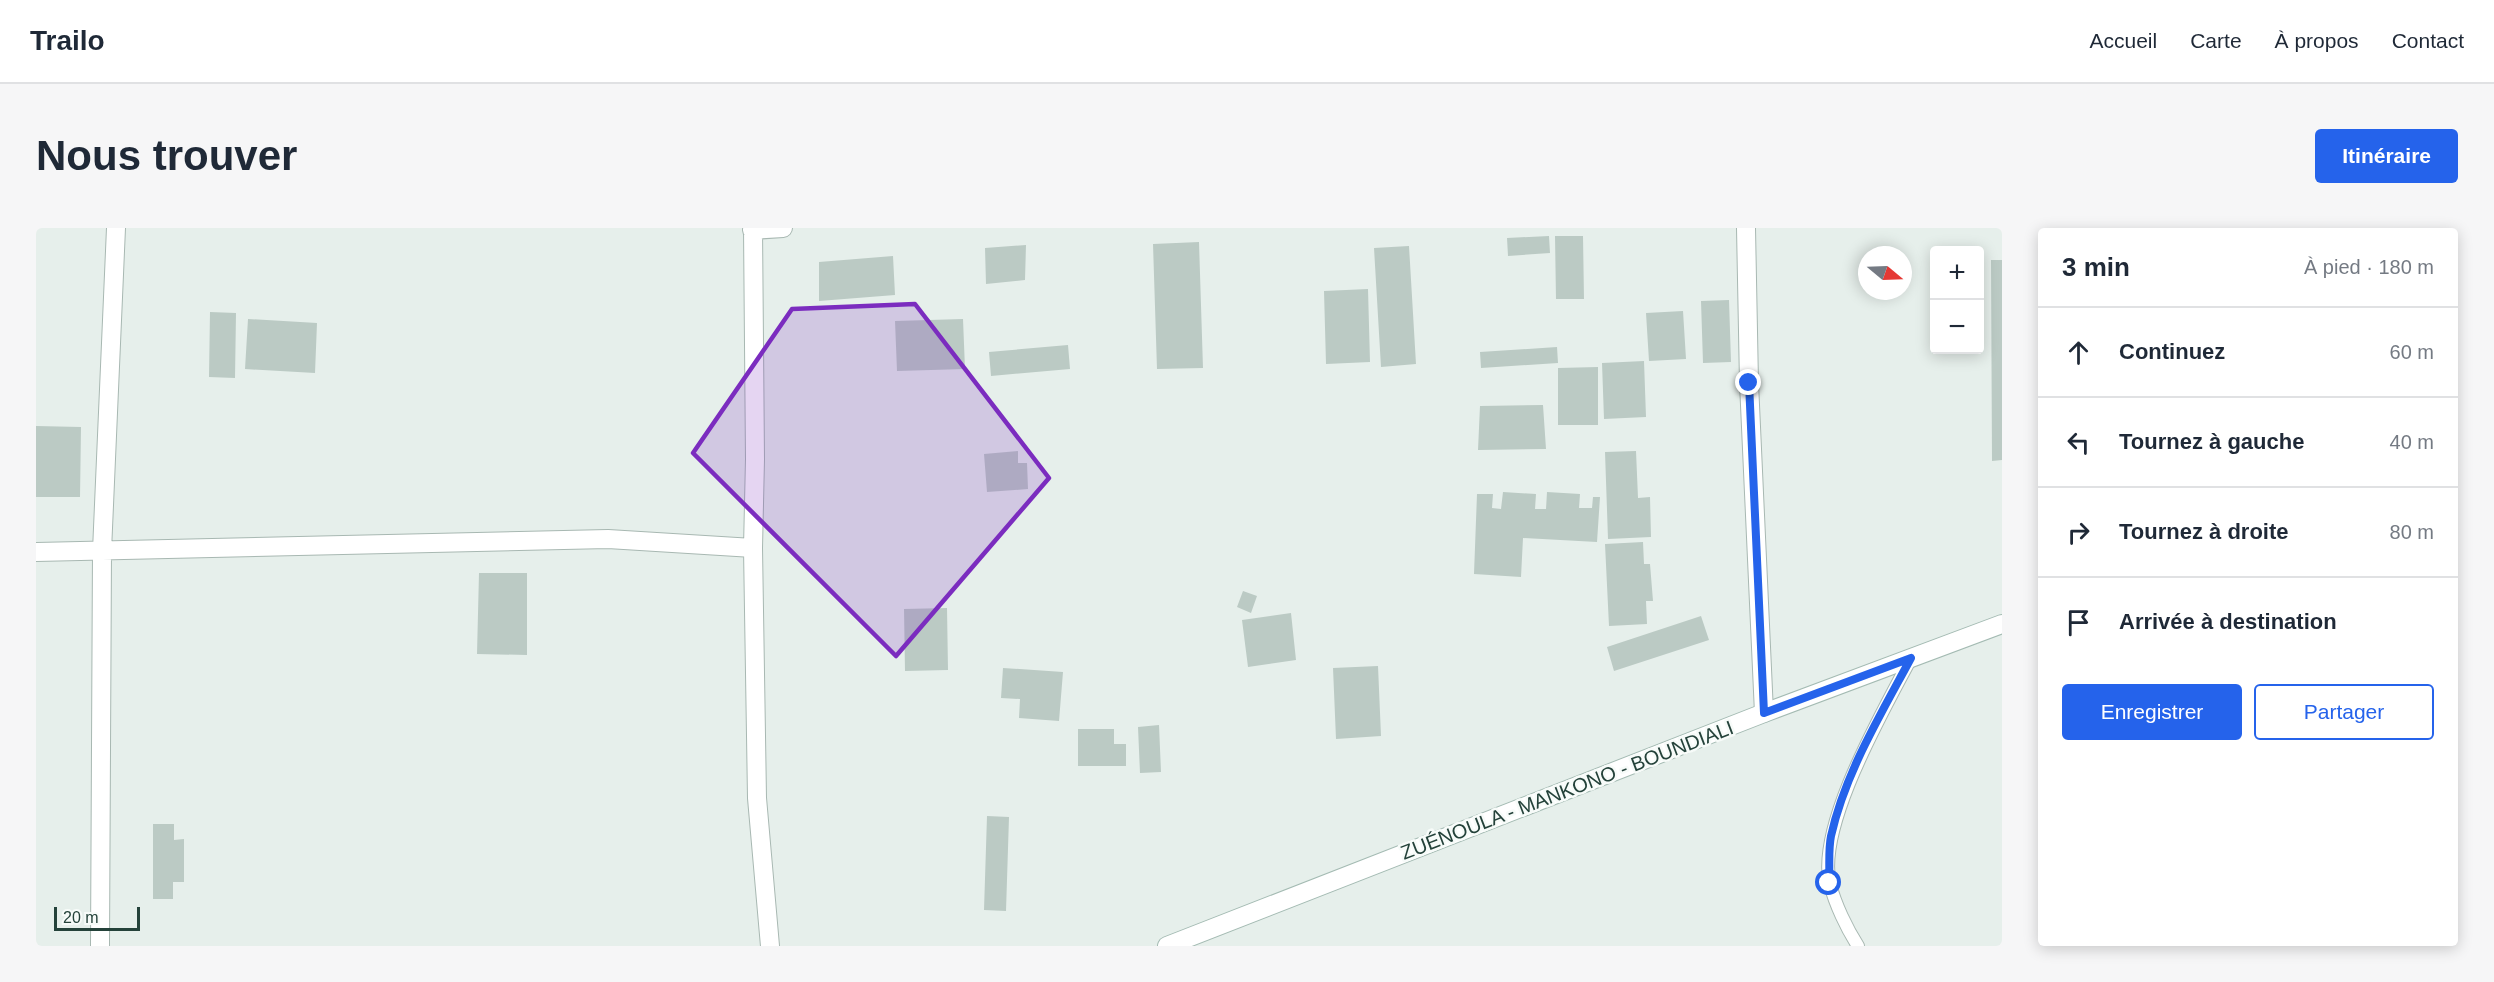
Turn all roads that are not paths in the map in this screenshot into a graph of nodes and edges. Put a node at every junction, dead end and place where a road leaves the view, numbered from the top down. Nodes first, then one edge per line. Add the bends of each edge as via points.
1 (116, 228) edge
2 (783, 228) edge
3 (1746, 228) edge
4 (752, 229) edge
5 (753, 548) junction
6 (102, 551) junction
7 (36, 552) edge
8 (2002, 624) edge
9 (1911, 658) junction
10 (1764, 713) junction
11 (100, 946) edge
12 (770, 946) edge
13 (1167, 946) edge
14 (1858, 946) edge

1 - 6 street
2 - 4 street
3 - 10 street
4 - 5 street
5 - 6 street via 608,539
5 - 12 street via 757,798
6 - 7 street
6 - 11 street
8 - 9 street, ZUÉNOULA - MANKONO - BOUNDIALI
9 - 10 street, ZUÉNOULA - MANKONO - BOUNDIALI
9 - 14 lane via 1868,739 1831,837 1829,883
10 - 13 street, ZUÉNOULA - MANKONO - BOUNDIALI

